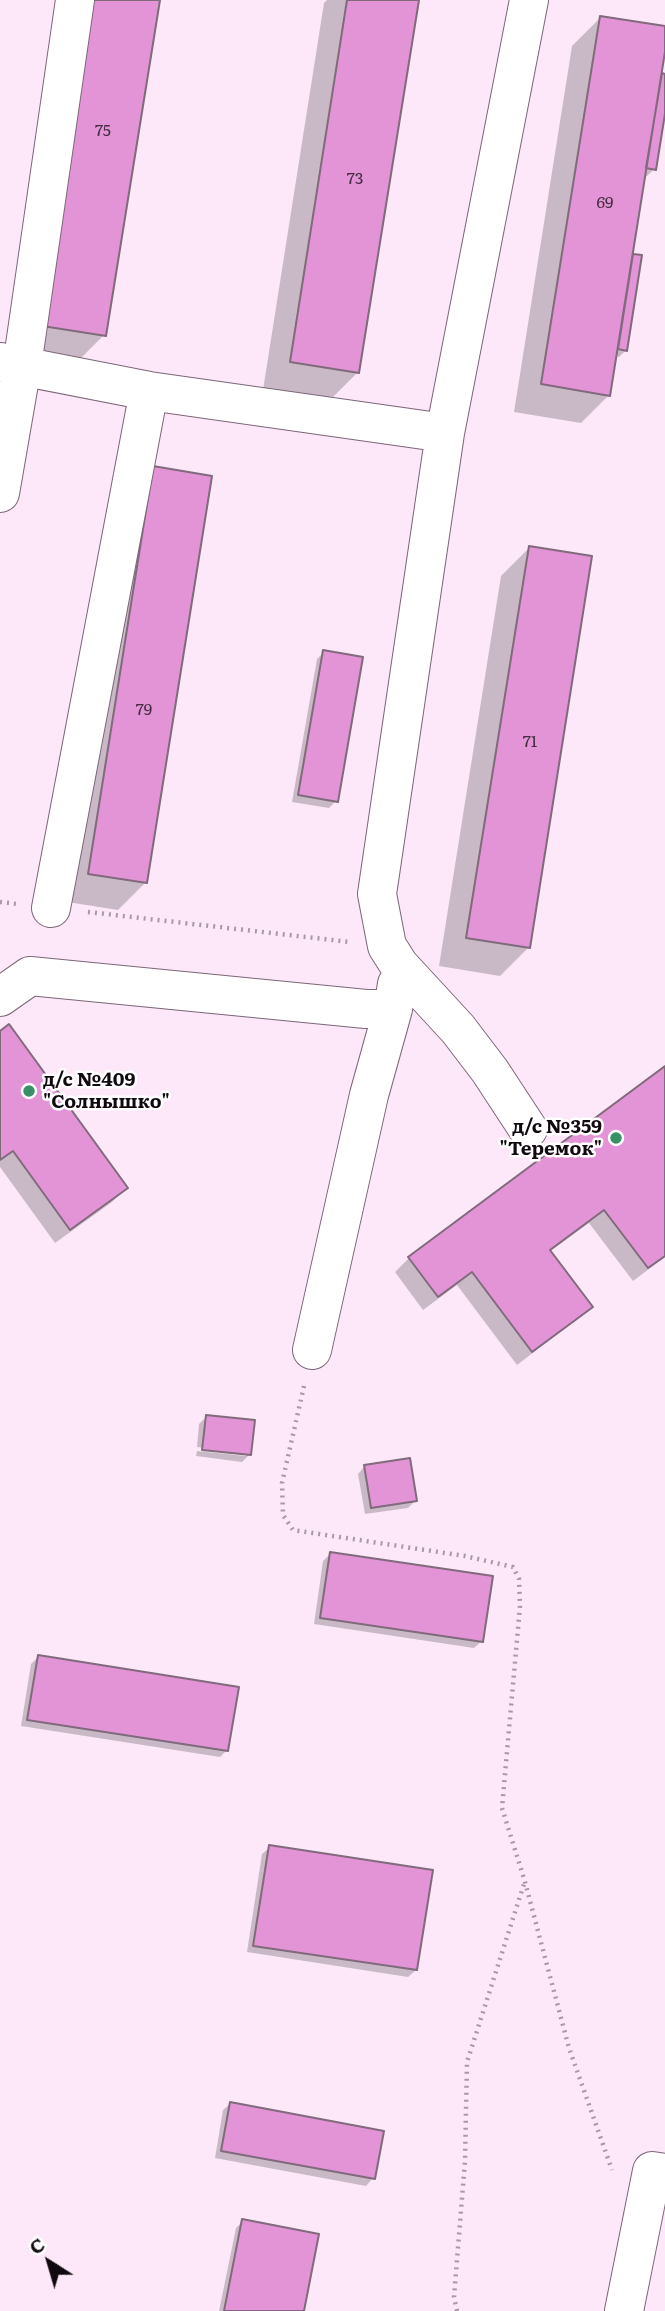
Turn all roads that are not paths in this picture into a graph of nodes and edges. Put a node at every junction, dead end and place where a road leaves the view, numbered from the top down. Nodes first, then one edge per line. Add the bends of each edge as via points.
1 (75, 0) edge
2 (529, 0) edge
3 (11, 364) edge
4 (149, 391) junction
5 (445, 433) junction
6 (0, 493) edge
7 (51, 908) road end
8 (393, 955) junction
9 (0, 997) edge
10 (393, 1009) junction
11 (528, 1129) dead end
12 (312, 1350) road end
13 (665, 2173) edge
14 (624, 2311) edge

1 - 3 lane
2 - 5 lane
3 - 4 lane
3 - 6 lane
4 - 5 lane
4 - 7 lane
5 - 8 lane via 377,894
8 - 10 lane
8 - 11 lane via 458,1029
9 - 10 lane via 30,976
10 - 12 lane
13 - 14 lane via 652,2171

